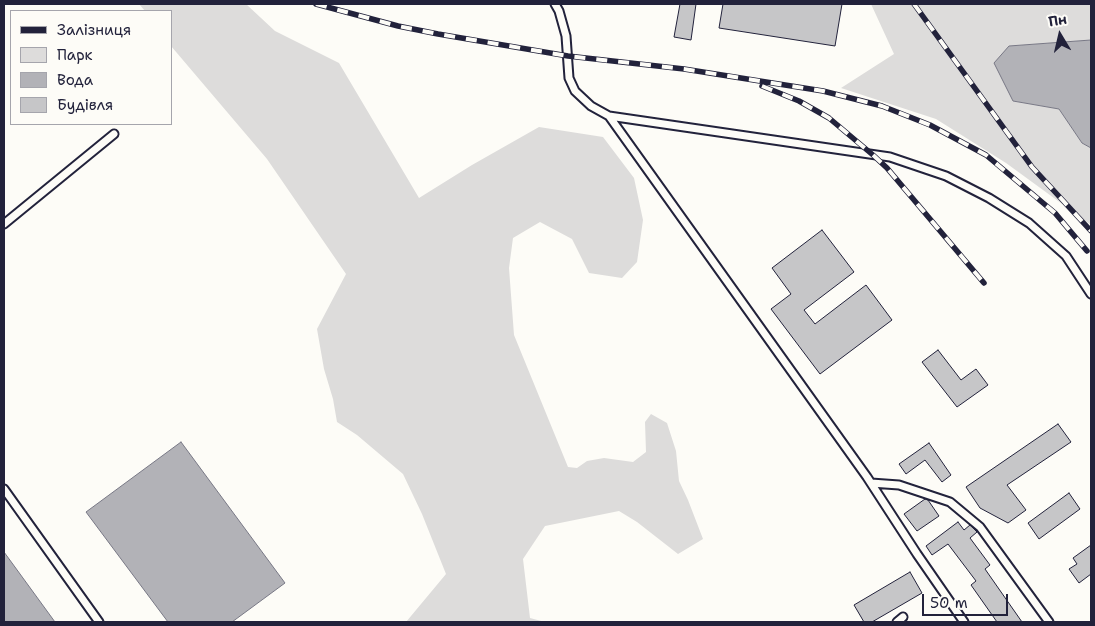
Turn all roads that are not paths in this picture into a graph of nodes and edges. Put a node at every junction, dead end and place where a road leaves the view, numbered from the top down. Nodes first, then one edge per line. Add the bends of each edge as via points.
1 (555, 4) edge
2 (609, 116) junction
3 (114, 134) dead end
4 (4, 224) edge
5 (1091, 294) edge
6 (871, 483) junction
7 (4, 488) edge
8 (903, 617) dead end
9 (99, 622) edge
10 (897, 622) edge
11 (964, 622) edge
12 (1049, 622) edge

1 - 2 lane via 566,36 569,78 575,91 591,106
2 - 5 lane via 890,157 946,176 1029,223 1066,256
2 - 6 lane
3 - 4 lane
6 - 11 lane
6 - 12 lane via 899,485 950,502 980,527
7 - 9 lane
8 - 10 lane

